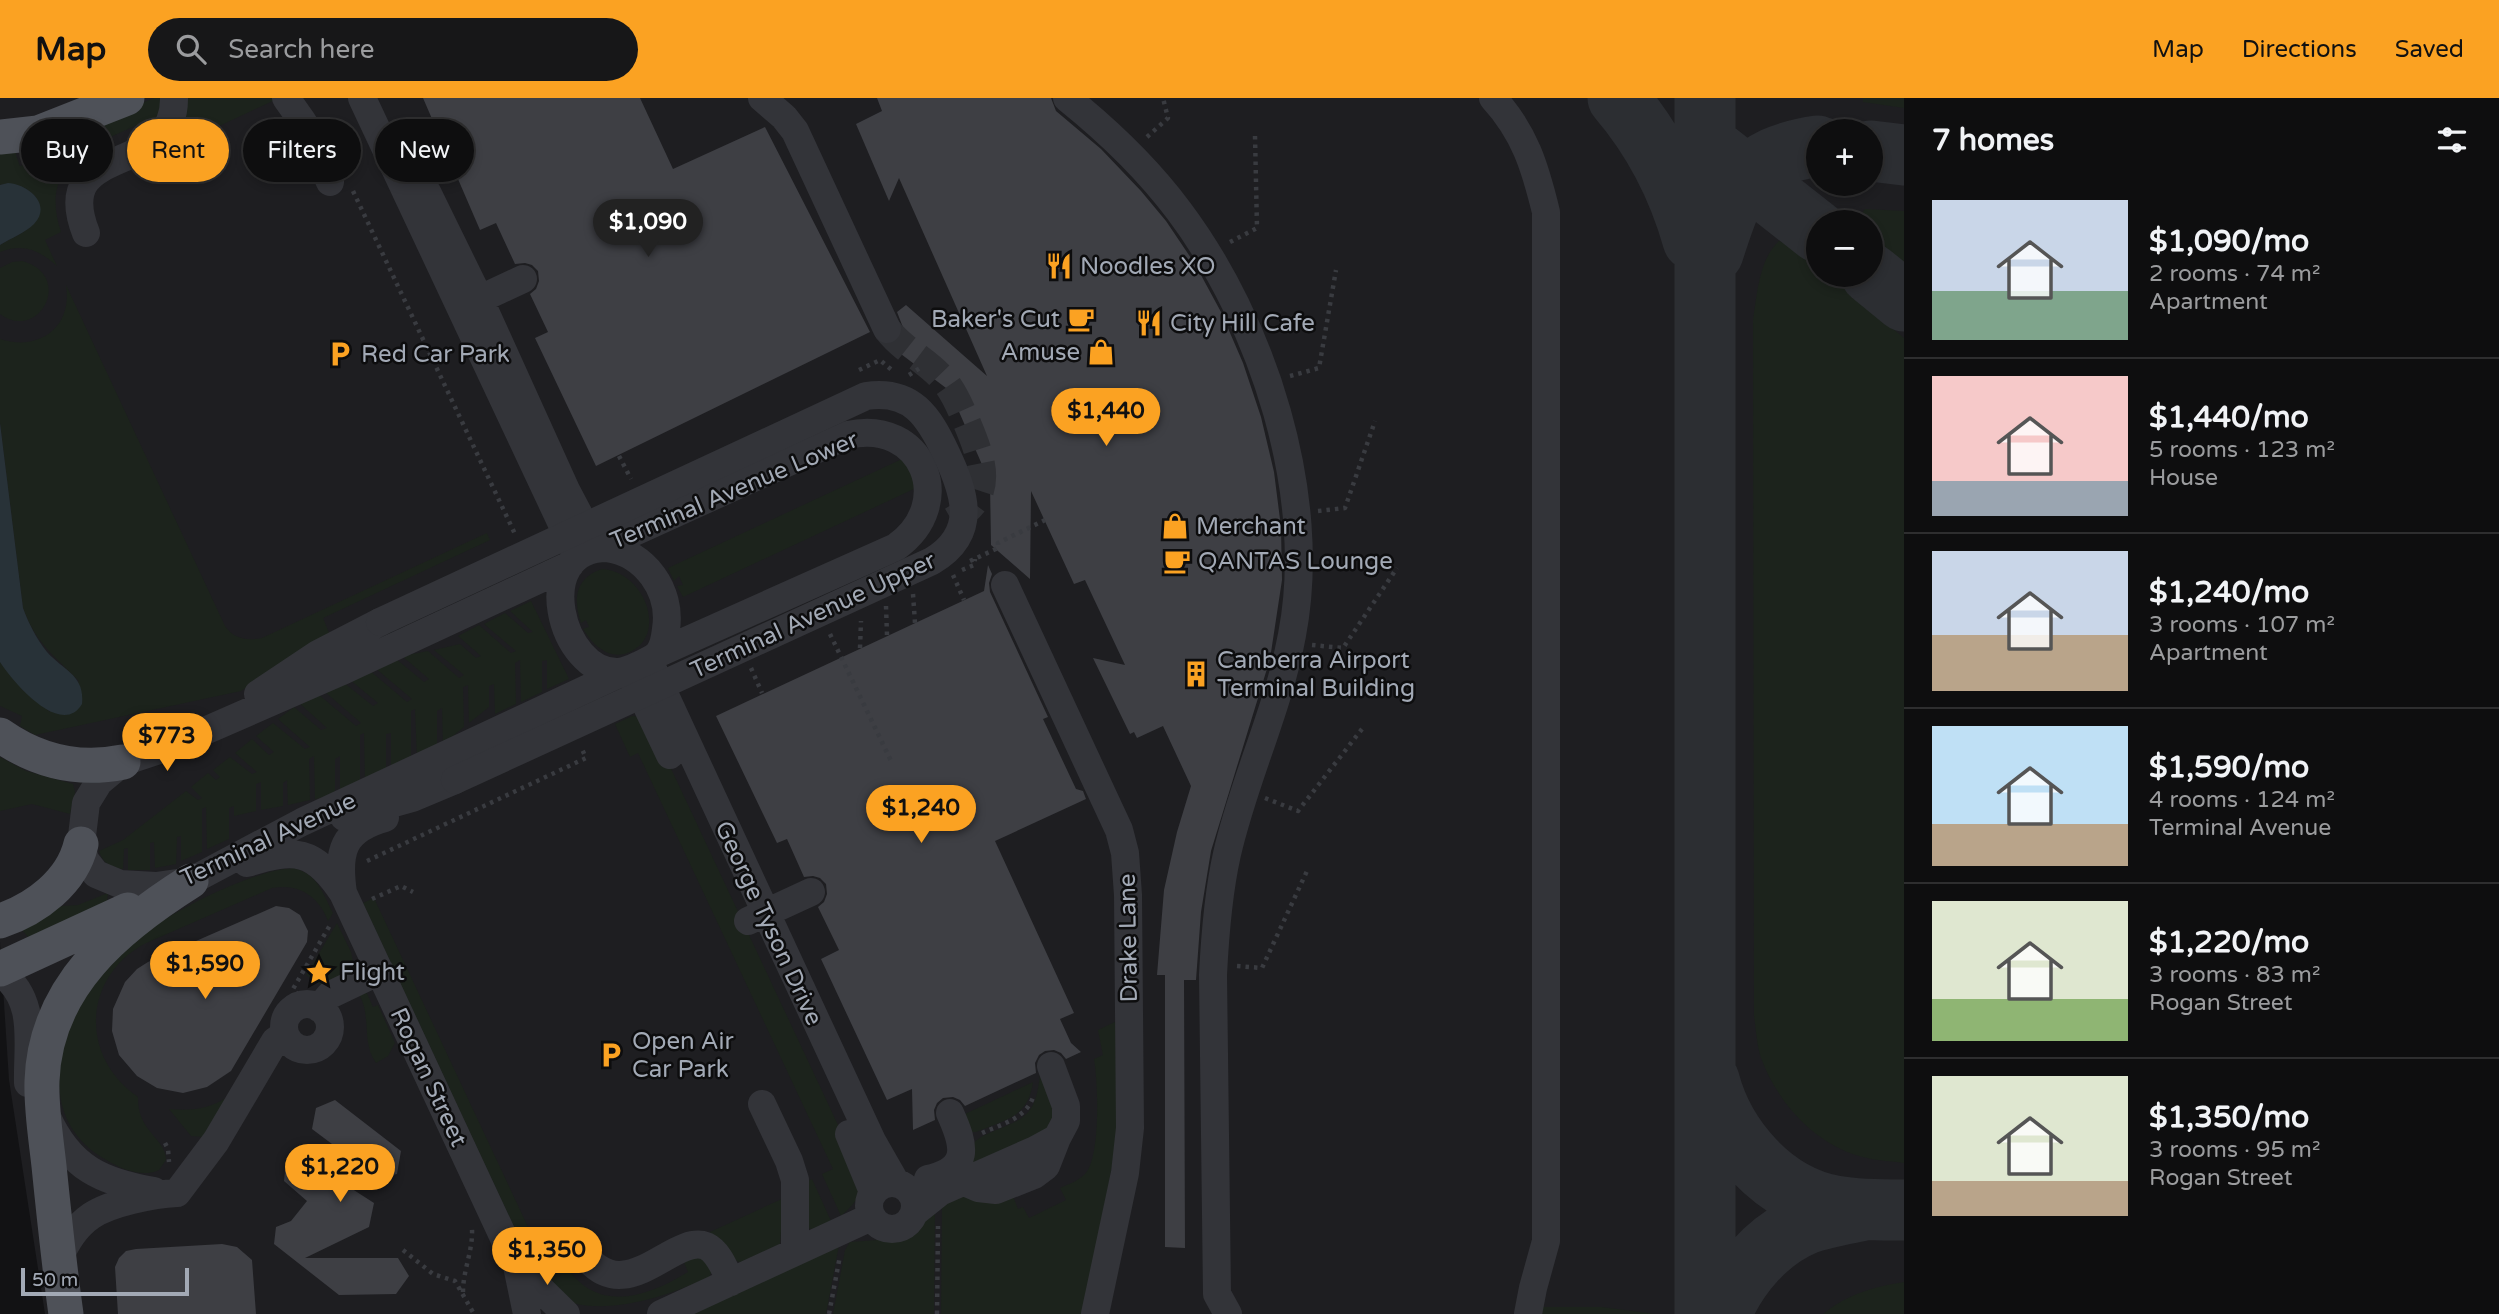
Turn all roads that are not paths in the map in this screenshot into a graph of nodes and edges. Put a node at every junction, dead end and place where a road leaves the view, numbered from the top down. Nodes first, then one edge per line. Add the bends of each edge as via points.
1 (127, 98) edge
2 (174, 98) edge
3 (286, 98) edge
4 (362, 98) edge
5 (382, 98) edge
6 (762, 98) edge
7 (1067, 98) edge
8 (1493, 98) edge
9 (0, 137) edge
10 (340, 183) road end
11 (86, 233) dead end
12 (523, 279) dead end
13 (470, 303) junction
14 (887, 329) tunnel mouth
15 (946, 524) tunnel mouth
16 (910, 536) junction
17 (586, 555) junction
18 (1005, 585) dead end
19 (640, 664) junction
20 (0, 735) edge
21 (194, 735) junction
22 (122, 762) junction
23 (444, 785) junction
24 (81, 844) junction
25 (248, 850) junction
26 (191, 881) junction
27 (811, 892) dead end
28 (353, 898) junction
29 (756, 917) junction
30 (0, 921) edge
31 (0, 971) edge
32 (380, 971) junction
33 (313, 1006) junction
34 (285, 1034) junction
35 (1043, 1075) road end
36 (762, 1104) dead end
37 (43, 1109) junction
38 (950, 1113) dead end
39 (166, 1181) junction
40 (885, 1194) junction
41 (52, 1198) junction
42 (135, 1200) junction
43 (927, 1216) junction
44 (581, 1250) dead end
45 (796, 1251) junction
46 (58, 1260) junction
47 (517, 1266) junction
48 (731, 1282) junction
49 (66, 1314) edge
50 (527, 1314) edge
51 (566, 1314) edge
52 (661, 1314) edge
53 (1094, 1314) edge
54 (1228, 1314) edge
55 (1528, 1314) edge

1 - 9 main road via 38,133
2 - 11 street via 172,119 163,135 102,168 85,184 79,210
3 - 10 street
4 - 13 street
5 - 13 street
6 - 14 street via 794,131
7 - 54 street via 1140,166 1210,257 1263,369 1292,476 1298,550 1292,634 1273,714 1227,853 1215,934 1217,1280 1219,1300
8 - 55 street via 1526,144 1546,212 1546,1241
12 - 13 street
13 - 17 street
15 - 16 street
16 - 17 street, Terminal Avenue Lower via 927,507 928,483 922,466 901,441 866,432 838,439
16 - 19 street, Terminal Avenue Lower via 896,547
17 - 19 street via 562,581 562,619 568,634 579,650 606,671
17 - 19 street via 613,549 631,555 657,582 667,621 663,644
17 - 21 street via 340,672
18 - 53 street, Drake Lane via 1119,830 1125,853 1129,1128 1125,1173
19 - 25 street, Terminal Avenue
19 - 29 street, George Tyson Drive
20 - 22 main road via 29,752 63,763 98,766
21 - 22 street
21 - 23 street, Terminal Avenue Upper, bridge via 318,654 380,622 857,399 891,396 926,416 964,496 963,520 956,537 932,561
22 - 24 street via 88,798
23 - 25 street
23 - 28 street via 411,810 366,824 352,835 341,858
24 - 26 street, Terminal Avenue via 89,868 106,880 136,886
24 - 30 main road via 74,864 59,883 29,908
25 - 26 street, Terminal Avenue
26 - 28 street, Rogan Street via 270,855 295,853 322,866
26 - 31 main road
26 - 37 main road via 129,923 92,958 73,984 59,1009 45,1053
27 - 29 street
28 - 32 street, Rogan Street
29 - 40 street, George Tyson Drive via 877,1152
31 - 41 street via 17,990 27,1013 37,1177
32 - 33 street
32 - 47 street, Rogan Street
33 - 34 street via 296,1007 287,1016
33 - 34 street via 328,1018 330,1028 320,1046 300,1049
34 - 39 street via 275,1041 210,1150 177,1193
35 - 43 street via 1063,1095 1067,1110 1057,1138 937,1194
36 - 45 street via 794,1180
37 - 39 street via 61,1144 86,1169 118,1184
37 - 41 main road
38 - 40 street via 963,1144 958,1163 937,1177
39 - 42 street
40 - 43 street, George Tyson Drive via 907,1188
40 - 43 street via 883,1227 899,1229
40 - 45 street via 846,1228
41 - 42 street via 68,1204
41 - 46 main road
42 - 46 street via 91,1216 75,1230
44 - 48 street via 597,1270 622,1277 653,1267 685,1248 702,1245 716,1254
45 - 48 street
46 - 49 main road
47 - 50 street, Rogan Street
47 - 51 street, Rogan Street
48 - 52 street

